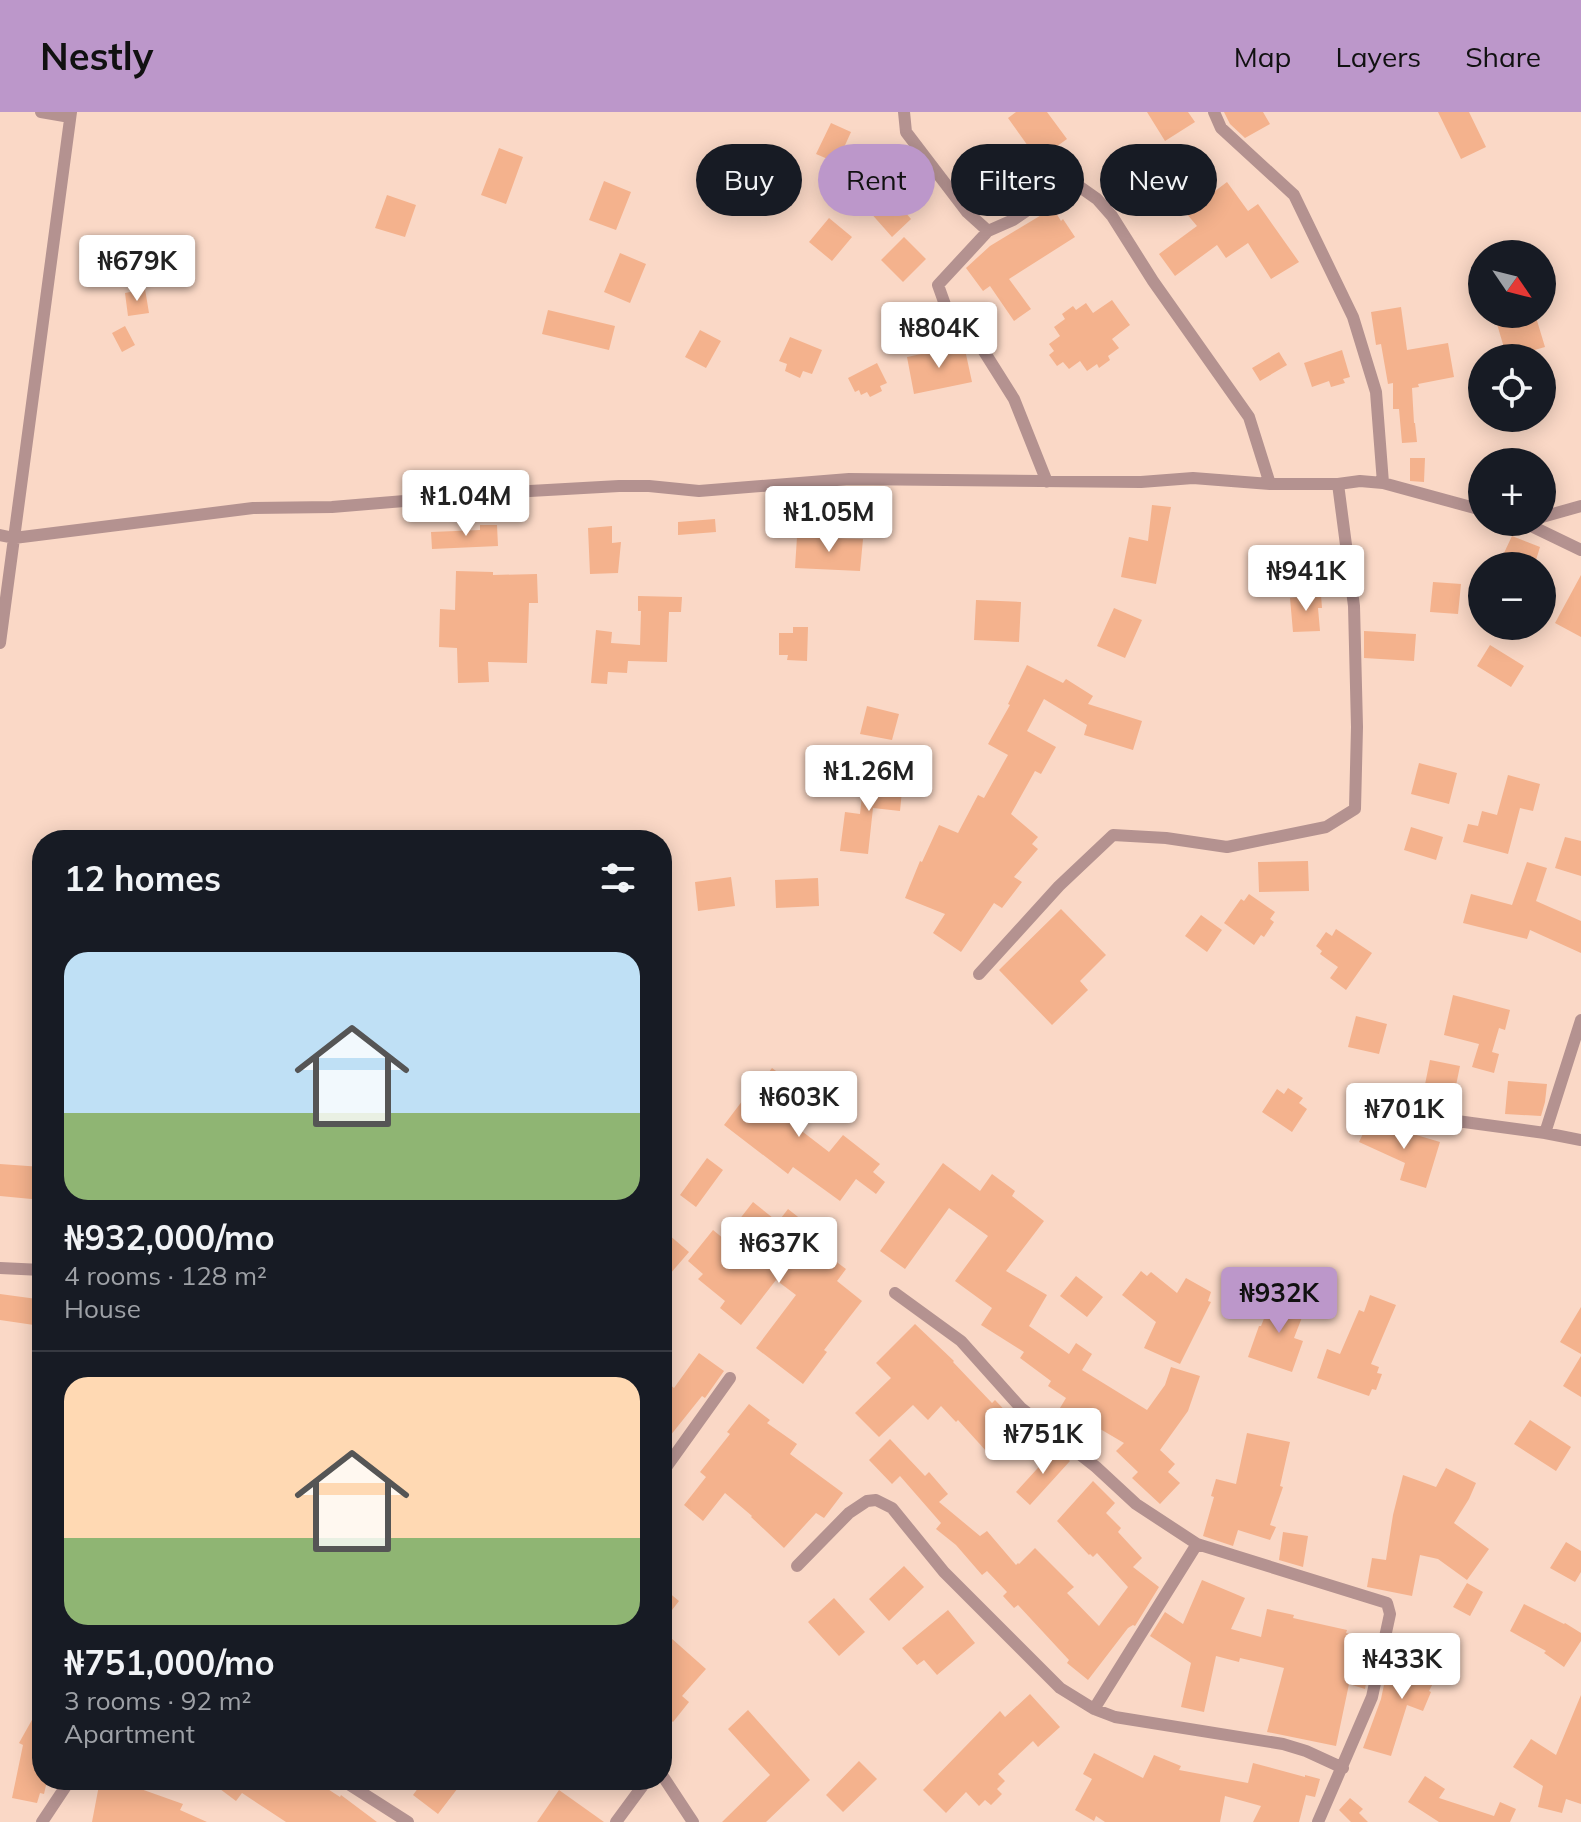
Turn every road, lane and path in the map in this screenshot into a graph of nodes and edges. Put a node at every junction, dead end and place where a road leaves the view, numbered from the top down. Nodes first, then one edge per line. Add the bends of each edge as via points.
1 (41, 112) edge
2 (904, 112) edge
3 (1214, 112) edge
4 (70, 114) edge
5 (988, 231) junction
6 (1047, 482) junction
7 (1383, 483) junction
8 (1270, 484) junction
9 (1338, 484) junction
10 (1468, 506) edge
11 (1581, 506) edge
12 (1556, 513) edge
13 (0, 535) edge
14 (1552, 536) edge
15 (14, 538) junction
16 (1581, 550) edge
17 (0, 643) edge
18 (979, 974) dead end
19 (1581, 1020) edge
20 (1420, 1116) dead end
21 (1545, 1133) junction
22 (1581, 1140) edge
23 (0, 1268) edge
24 (32, 1270) edge
25 (895, 1293) dead end
26 (730, 1378) dead end
27 (672, 1459) edge
28 (1197, 1544) junction
29 (797, 1566) dead end
30 (1094, 1709) junction
31 (1343, 1768) junction
32 (63, 1790) edge
33 (358, 1790) edge
34 (640, 1790) edge
35 (672, 1790) edge
36 (42, 1822) edge
37 (408, 1822) edge
38 (616, 1822) edge
39 (693, 1822) edge
40 (1318, 1822) edge

1 - 4 street
2 - 5 street via 906,132 967,212
3 - 7 street via 1221,128 1294,195 1353,317 1376,392
4 - 15 street
5 - 6 street via 938,285 948,313 980,345 1014,399
5 - 8 street via 1048,196 1080,187 1097,199 1249,417
6 - 8 street via 1193,478
6 - 15 street via 849,479 699,491 619,486 253,508
7 - 9 street
7 - 10 street
8 - 9 street
9 - 18 street via 1354,606 1355,809 1326,827 1227,847 1113,835
11 - 12 street
13 - 15 street
14 - 16 street
15 - 17 street
19 - 21 street
20 - 21 street
21 - 22 street
23 - 24 street
25 - 28 street via 961,1341 1021,1408 1136,1504
26 - 27 street
28 - 30 street
28 - 31 street via 1387,1603 1390,1614 1372,1697
29 - 30 street via 849,1513 876,1500 892,1508 944,1572 1060,1688
30 - 31 street via 1115,1717 1283,1744
31 - 40 street
32 - 36 street
33 - 37 street
34 - 38 street
35 - 39 street

